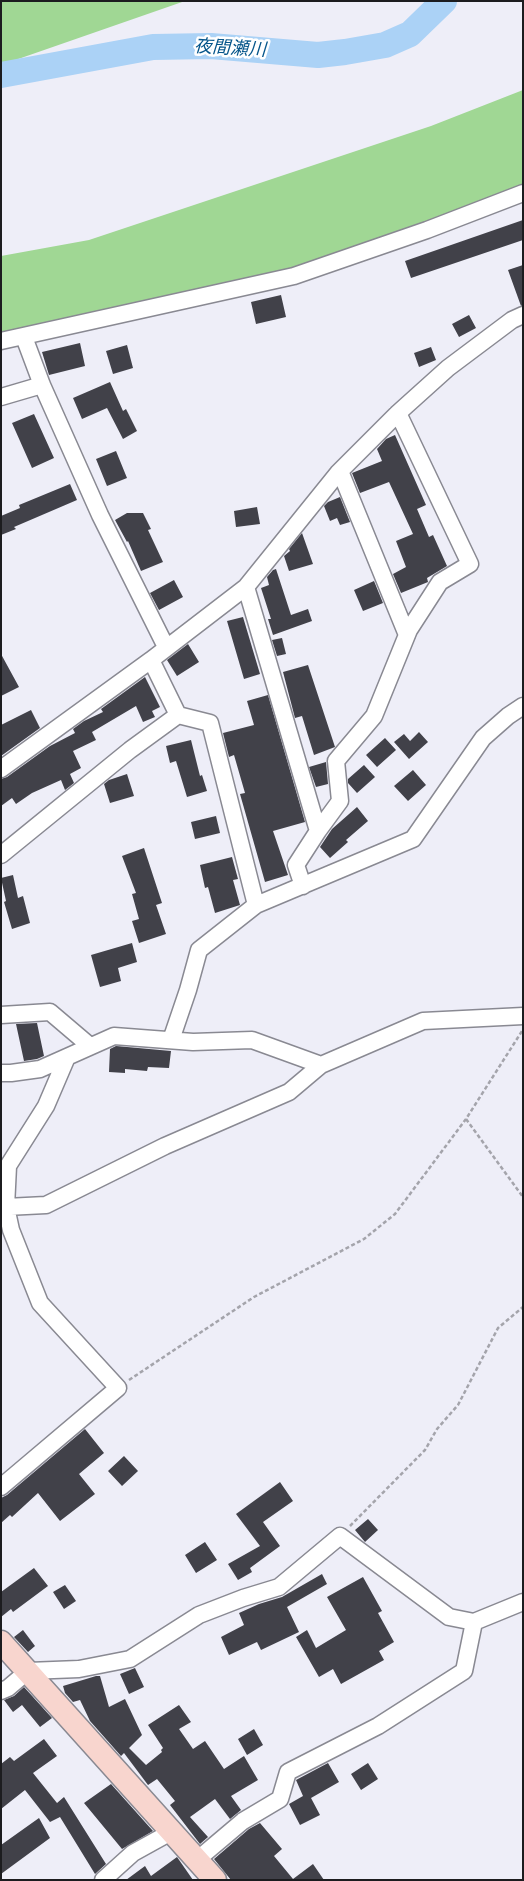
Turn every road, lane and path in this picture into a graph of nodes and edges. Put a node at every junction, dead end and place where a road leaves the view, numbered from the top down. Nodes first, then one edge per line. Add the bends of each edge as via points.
1 (523, 193) edge
2 (523, 315) edge
3 (24, 337) junction
4 (1, 341) edge
5 (42, 385) junction
6 (1, 396) edge
7 (398, 414) junction
8 (340, 471) junction
9 (246, 587) junction
10 (407, 634) junction
11 (166, 646) junction
12 (150, 660) junction
13 (523, 706) edge
14 (178, 715) junction
15 (1, 769) edge
16 (318, 831) junction
17 (1, 855) edge
18 (303, 886) junction
19 (256, 905) junction
20 (1, 1015) edge
21 (523, 1016) edge
22 (523, 1030) edge
23 (171, 1040) junction
24 (90, 1046) junction
25 (67, 1057) junction
26 (321, 1065) junction
27 (1, 1072) edge
28 (466, 1119) junction
29 (523, 1197) edge
30 (3, 1210) edge
31 (523, 1307) edge
32 (118, 1388) junction
33 (1, 1487) edge
34 (340, 1536) junction
35 (523, 1602) edge
36 (474, 1622) junction
37 (1, 1642) edge
38 (28, 1671) junction
39 (1, 1690) edge
40 (171, 1832) junction
41 (198, 1860) junction
42 (103, 1880) edge
43 (216, 1880) edge

1 - 3 street via 294,276
2 - 7 street via 448,368
3 - 4 street
3 - 5 street
5 - 6 street
5 - 11 street via 100,516
7 - 8 street
7 - 10 street via 470,564 440,582
8 - 9 street
8 - 10 street
9 - 11 street
9 - 16 street
10 - 16 street via 374,716 336,761 340,801
11 - 12 street
12 - 14 street
12 - 15 street
13 - 18 street via 483,738 413,839
14 - 17 street
14 - 19 street via 210,723
16 - 18 street via 296,865
18 - 19 street
19 - 23 street via 199,950
20 - 24 street via 50,1012
21 - 26 street via 423,1021
22 - 28 path
23 - 24 street via 114,1036
23 - 26 street via 252,1040
24 - 25 street
25 - 27 street via 40,1069
25 - 30 street via 46,1106 8,1166
26 - 30 street via 289,1092 165,1146 46,1205
28 - 29 path
28 - 32 path via 395,1214 364,1239 254,1297
30 - 32 street via 40,1303
31 - 34 path via 498,1328 458,1405 437,1429 425,1450
32 - 33 street
34 - 36 street via 449,1617
34 - 38 street via 279,1588 199,1615 130,1659 79,1669
35 - 36 street
36 - 41 street via 464,1671 378,1726 288,1772 280,1799 243,1821
37 - 38 street
38 - 39 street
38 - 40 street
40 - 41 street
40 - 42 street via 133,1853
41 - 43 street

